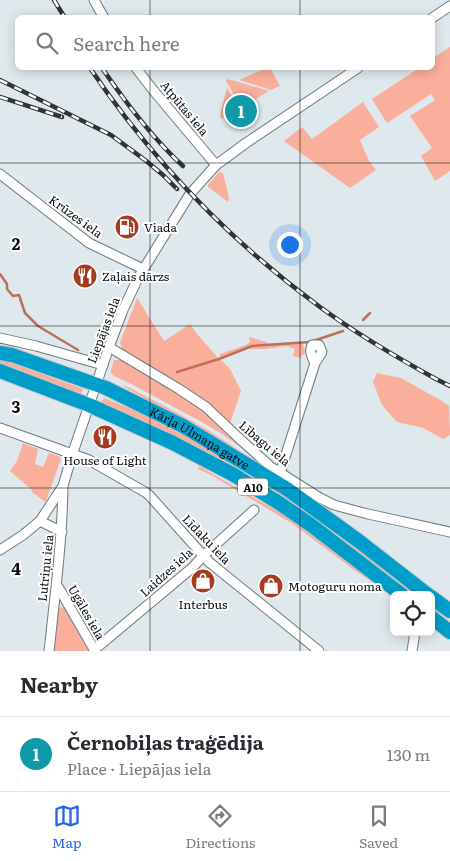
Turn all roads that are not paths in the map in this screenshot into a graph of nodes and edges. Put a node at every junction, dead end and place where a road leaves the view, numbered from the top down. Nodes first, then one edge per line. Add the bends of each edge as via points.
1 (94, 0) edge
2 (450, 6) edge
3 (102, 15) edge
4 (435, 16) edge
5 (138, 70) edge
6 (355, 70) edge
7 (216, 165) junction
8 (0, 174) edge
9 (143, 268) junction
10 (0, 338) edge
11 (109, 347) junction
12 (0, 353) edge
13 (315, 363) dead end
14 (102, 365) junction
15 (0, 371) edge
16 (96, 384) junction
17 (89, 405) junction
18 (0, 428) edge
19 (72, 455) junction
20 (280, 473) junction
21 (63, 486) junction
22 (254, 510) dead end
23 (40, 521) junction
24 (62, 532) junction
25 (450, 532) edge
26 (0, 550) edge
27 (203, 556) junction
28 (57, 585) junction
29 (397, 591) edge
30 (424, 591) edge
31 (435, 600) edge
32 (450, 612) edge
33 (435, 620) edge
34 (450, 632) edge
35 (414, 636) edge
36 (49, 651) edge
37 (94, 651) edge
38 (319, 651) edge
39 (412, 651) edge

1 - 3 street
2 - 4 street
5 - 7 street, Atpūtas iela
6 - 7 street, Liepājas iela
7 - 9 street, Liepājas iela via 186,199
8 - 9 street, Krūzes iela via 89,243
9 - 11 street, Liepājas iela
10 - 14 street
11 - 14 street, Liepājas iela
11 - 20 street, Lībagu iela via 206,407
12 - 16 highway, Kārļa Ulmaņa gatve / A10
13 - 20 street
14 - 16 street, Liepājas iela
15 - 17 highway, Kārļa Ulmaņa gatve / A10
16 - 17 street, Liepājas iela
16 - 30 highway, Kārļa Ulmaņa gatve / A10 via 183,426 287,489
17 - 19 street, Liepājas iela
17 - 29 highway, Kārļa Ulmaņa gatve / A10 via 173,443 241,480 311,525
18 - 19 street, Līdaku iela
19 - 21 street, Liepājas iela
19 - 27 street, Līdaku iela via 89,460 149,495
20 - 25 street, Lībagu iela via 334,505
21 - 23 street, Liepājas iela
21 - 24 street, Lutriņu iela
22 - 27 street, Laidzes iela
23 - 24 street
23 - 26 street, Liepājas iela
24 - 28 street, Lutriņu iela
27 - 37 street, Laidzes iela
27 - 38 street, Līdaku iela
28 - 36 street, Lutriņu iela
28 - 37 street, Ugāles iela
31 - 32 highway, Kārļa Ulmaņa gatve / A10
33 - 34 highway
35 - 39 street

